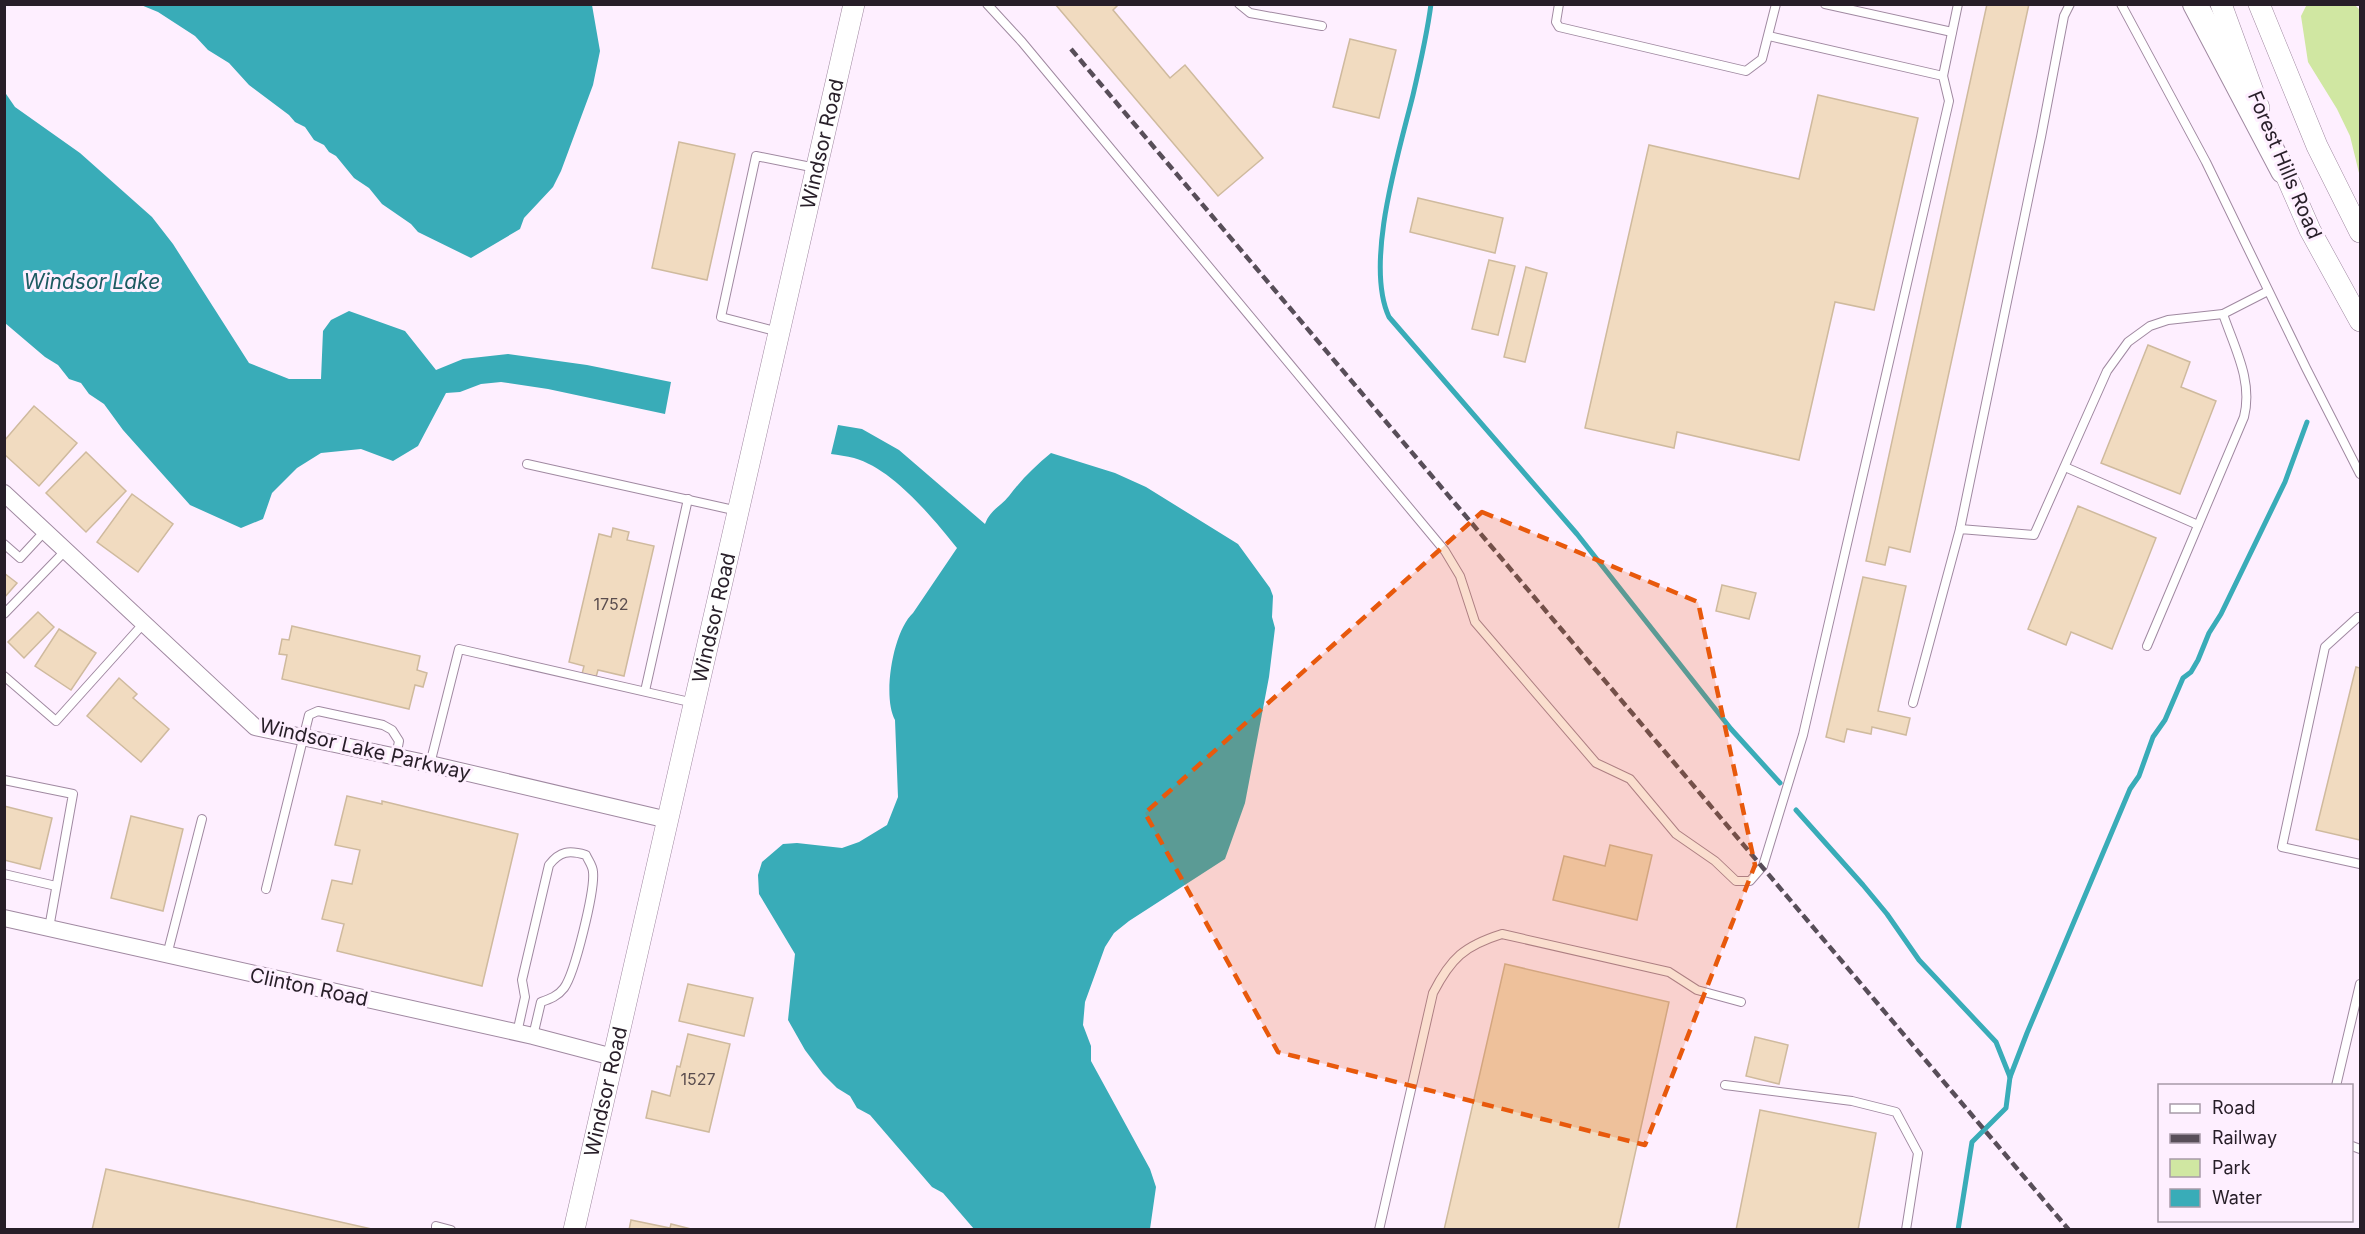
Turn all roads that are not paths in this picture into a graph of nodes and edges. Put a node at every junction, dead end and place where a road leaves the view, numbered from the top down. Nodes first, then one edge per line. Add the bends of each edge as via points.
1 (854, 4) edge
2 (987, 4) edge
3 (1239, 4) edge
4 (1559, 4) edge
5 (1776, 4) edge
6 (1825, 4) edge
7 (1958, 4) edge
8 (2070, 4) edge
9 (2121, 4) edge
10 (2195, 4) edge
11 (2221, 4) edge
12 (2259, 4) edge
13 (1322, 26) dead end
14 (1952, 32) junction
15 (1769, 36) junction
16 (1943, 76) junction
17 (816, 168) junction
18 (2283, 171) junction
19 (2361, 232) edge
20 (2268, 291) junction
21 (2223, 314) junction
22 (2361, 321) edge
23 (779, 332) junction
24 (527, 464) dead end
25 (2065, 467) junction
26 (2361, 474) edge
27 (4, 493) edge
28 (688, 499) junction
29 (738, 512) junction
30 (2198, 525) junction
31 (1960, 529) junction
32 (45, 531) junction
33 (4, 544) edge
34 (66, 550) junction
35 (4, 614) edge
36 (2358, 617) dead end
37 (144, 623) junction
38 (2146, 646) dead end
39 (4, 676) edge
40 (645, 691) junction
41 (694, 703) junction
42 (1913, 703) dead end
43 (303, 737) junction
44 (396, 757) junction
45 (430, 764) junction
46 (4, 780) edge
47 (202, 819) dead end
48 (668, 820) junction
49 (2361, 864) edge
50 (4, 874) edge
51 (56, 886) junction
52 (266, 890) dead end
53 (4, 918) edge
54 (49, 928) junction
55 (167, 956) junction
56 (2361, 984) edge
57 (1741, 1002) dead end
58 (525, 1034) junction
59 (613, 1057) junction
60 (1725, 1084) dead end
61 (2336, 1084) edge
62 (436, 1230) edge
63 (451, 1230) edge
64 (574, 1230) edge
65 (1379, 1230) edge
66 (1906, 1230) edge

1 - 17 street, Windsor Road
2 - 16 lane via 1445,551 1460,576 1474,622 1596,763 1630,779 1676,834 1736,881 1744,882 1750,881 1763,866 1803,735 1949,101
3 - 13 lane via 1250,13
4 - 15 lane via 1559,27 1746,71 1762,59
5 - 15 lane
6 - 14 lane
7 - 14 lane
8 - 31 lane via 2064,15
9 - 20 lane via 2206,162
10 - 18 main road
11 - 18 street, Forest Hills Road
12 - 19 street, Forest Hills Road via 2316,146
14 - 16 lane
15 - 16 lane
17 - 23 street, Windsor Road
17 - 23 lane via 756,156 721,317
18 - 22 street, Forest Hills Road via 2310,230
20 - 21 lane
20 - 26 lane
21 - 25 lane via 2168,320 2150,326 2128,342 2107,371
21 - 30 lane via 2247,384 2248,400
23 - 29 street, Windsor Road
24 - 28 lane
25 - 30 lane
25 - 31 lane via 2034,535
27 - 32 street, Windsor Lake Parkway
28 - 29 lane
28 - 40 lane
29 - 41 street, Windsor Road
30 - 38 lane
31 - 42 lane
32 - 33 lane via 20,558
32 - 34 street, Windsor Lake Parkway
34 - 35 lane
34 - 37 street, Windsor Lake Parkway
36 - 49 lane via 2325,647 2282,847
37 - 39 lane via 56,721
37 - 43 street, Windsor Lake Parkway via 255,727
40 - 41 lane
40 - 45 lane via 459,649
41 - 48 street, Windsor Road
43 - 44 street, Windsor Lake Parkway
43 - 44 lane via 309,715 318,711 392,730 399,741
43 - 52 lane
44 - 45 street, Windsor Lake Parkway
45 - 48 street, Windsor Lake Parkway
46 - 51 lane via 73,794
47 - 55 lane
48 - 59 street, Windsor Road
50 - 51 lane
51 - 54 lane
53 - 54 street, Clinton Road
54 - 55 street, Clinton Road
55 - 58 street, Clinton Road
56 - 61 lane
57 - 65 lane via 1697,990 1668,972 1502,934 1462,952 1445,969 1433,993
58 - 58 lane via 541,1002 563,990 571,976 593,871 586,855 572,851 558,854 549,865 522,980
58 - 59 street, Clinton Road
59 - 64 street, Windsor Road
60 - 66 lane via 1852,1101 1896,1112 1918,1152
62 - 63 lane via 436,1226

